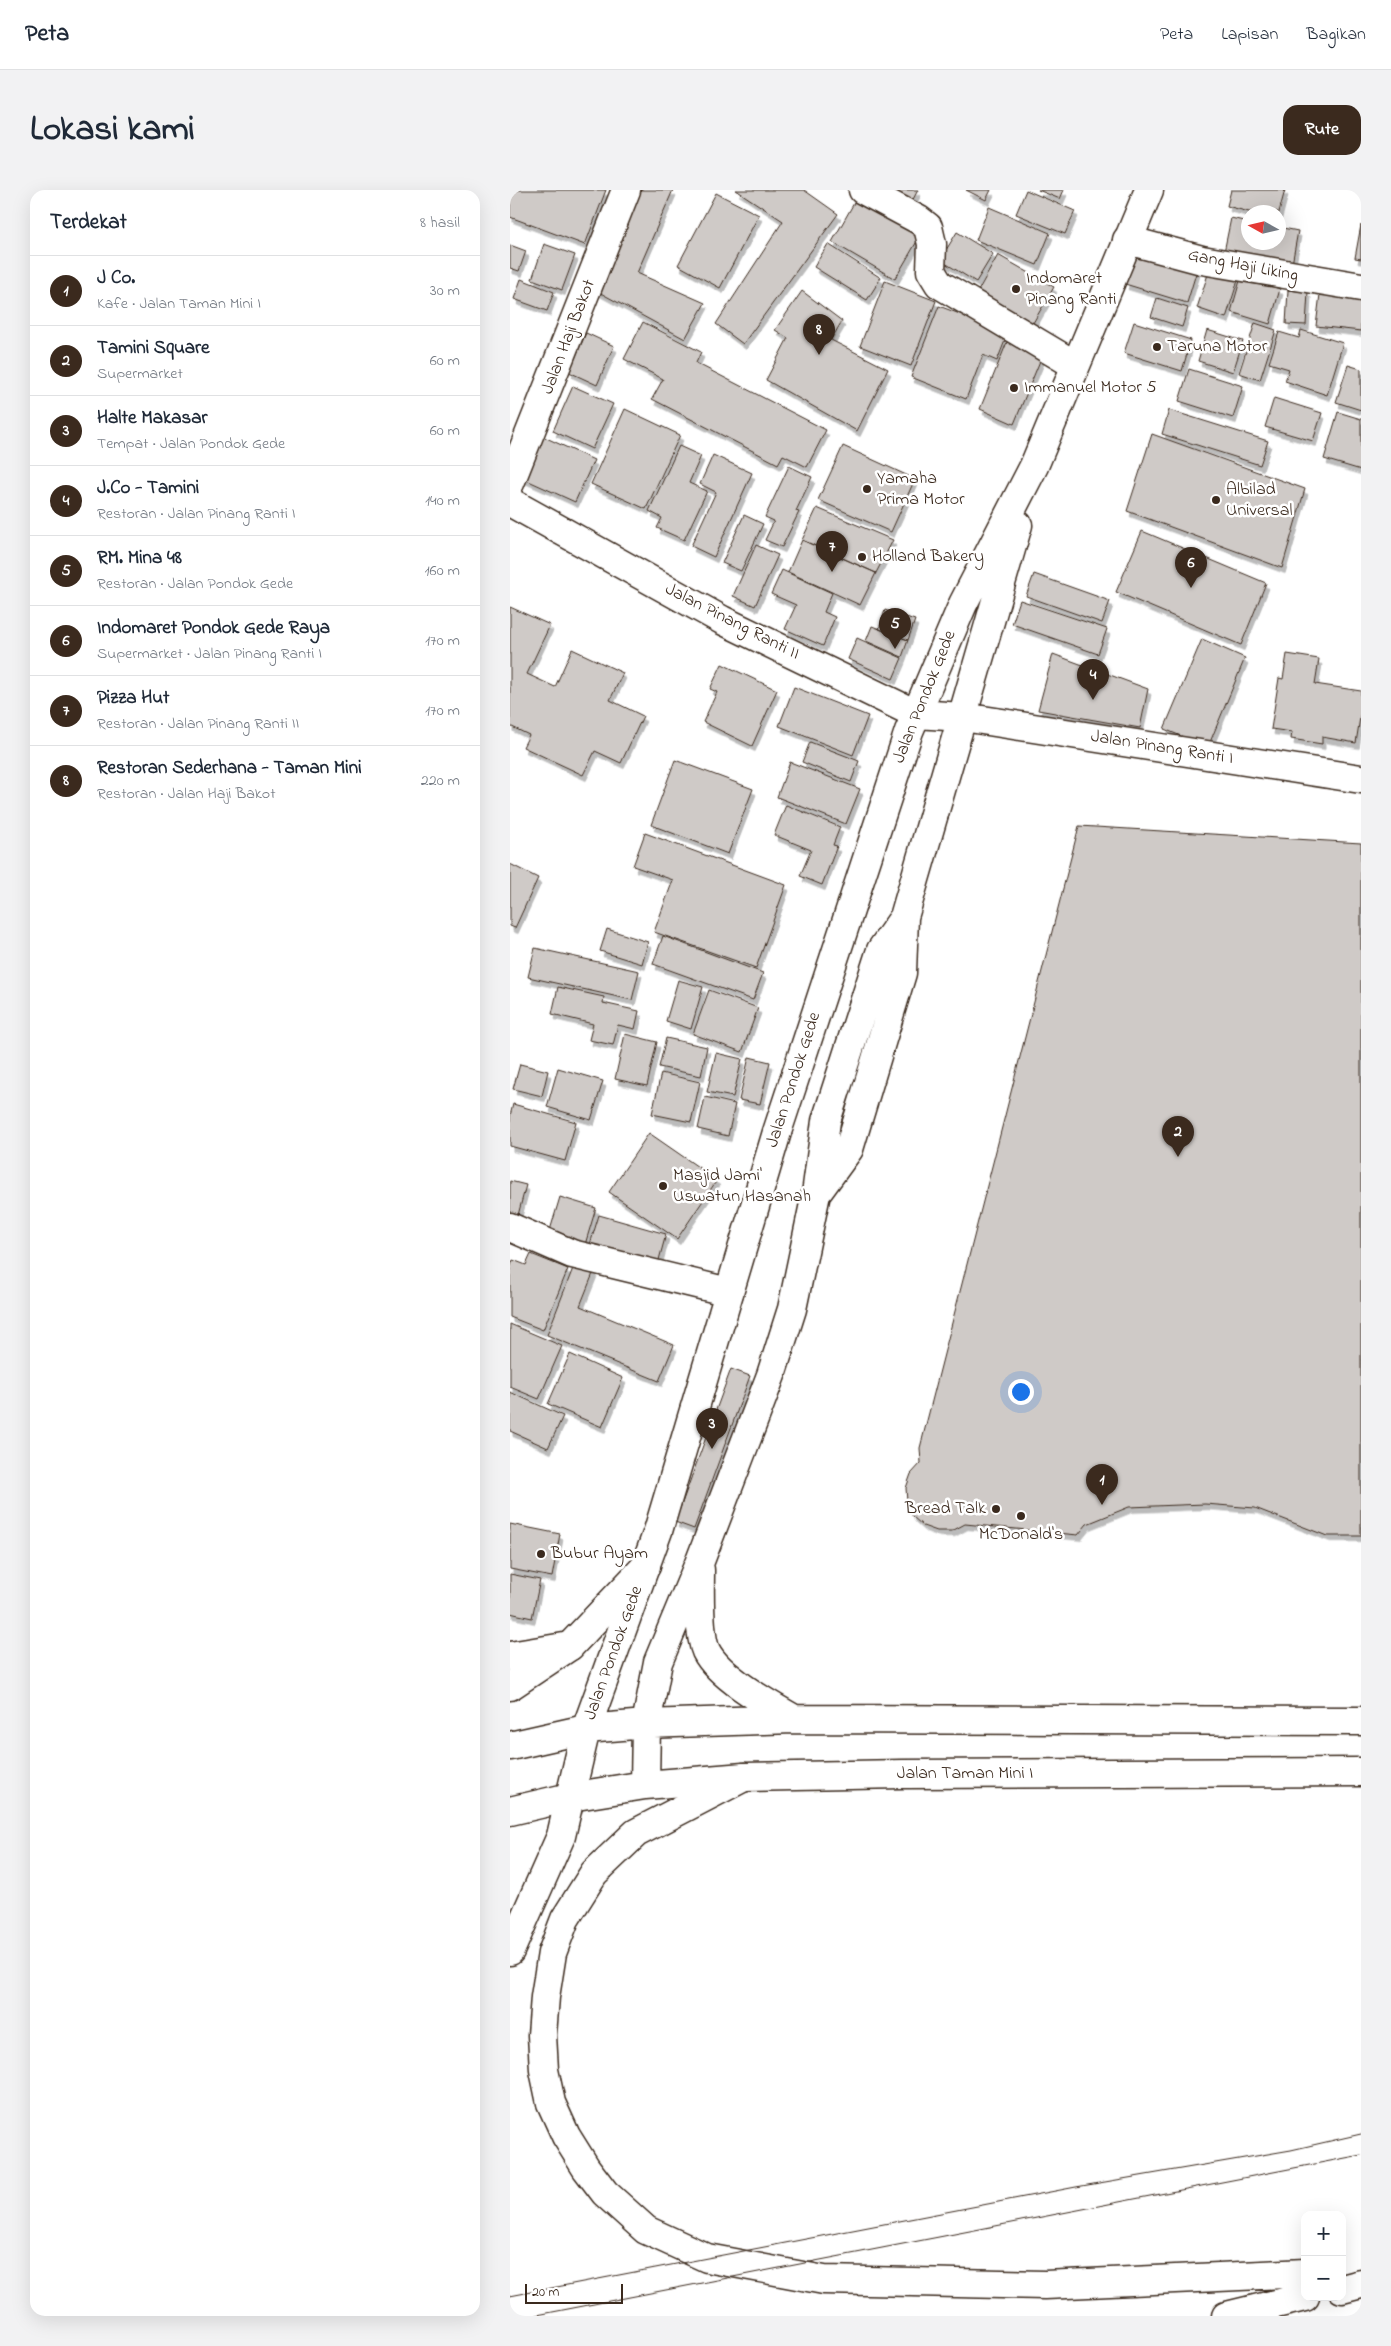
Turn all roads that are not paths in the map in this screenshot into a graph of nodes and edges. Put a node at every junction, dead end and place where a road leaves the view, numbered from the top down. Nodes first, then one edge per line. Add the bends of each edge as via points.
1 (626, 190) edge
2 (863, 190) edge
3 (1149, 190) edge
4 (1127, 240) junction
5 (1361, 287) edge
6 (1075, 365) junction
7 (1034, 466) junction
8 (510, 483) edge
9 (510, 502) edge
10 (916, 714) junction
11 (963, 716) junction
12 (1361, 778) edge
13 (510, 1227) edge
14 (729, 1292) junction
15 (700, 1561) junction
16 (646, 1566) junction
17 (570, 1646) junction
18 (510, 1656) edge
19 (510, 1686) edge
20 (794, 1719) junction
21 (1361, 1720) edge
22 (646, 1724) junction
23 (586, 1729) junction
24 (510, 1746) edge
25 (1361, 1772) edge
26 (744, 1777) junction
27 (645, 1785) junction
28 (570, 1797) junction
29 (510, 1810) edge
30 (510, 1952) edge
31 (1361, 2271) edge
32 (1346, 2272) edge
33 (1301, 2273) edge
34 (1361, 2284) edge
35 (1346, 2287) edge
36 (1301, 2298) edge
37 (1226, 2316) edge

1 - 8 main road, Jalan Haji Bakot
2 - 6 main road via 928,227 932,244 931,271 938,284
3 - 4 main road, Jalan Pondok Gede
4 - 5 main road, Gang Haji Liking via 1202,260
4 - 6 main road, Jalan Pondok Gede
6 - 7 main road, Jalan Pondok Gede
7 - 10 main road, Jalan Pondok Gede via 963,604
7 - 11 main road, Jalan Pondok Gede
9 - 10 main road, Jalan Pinang Ranti II via 722,620
10 - 11 main road, Jalan Pinang Ranti II
10 - 14 main road, Jalan Pondok Gede via 780,1122
11 - 12 main road, Jalan Pinang Ranti I
11 - 15 main road, Jalan Pondok Gede via 904,917 881,950 829,1112 816,1194 786,1328
13 - 14 main road via 572,1254
14 - 16 main road, Jalan Pondok Gede
15 - 20 main road via 700,1616 706,1650 747,1692
15 - 22 main road, Jalan Pondok Gede via 658,1662
16 - 17 main road
16 - 23 main road, Jalan Pondok Gede
17 - 18 main road
17 - 19 main road
20 - 21 main road
20 - 22 main road
22 - 23 main road
22 - 27 main road, Jalan Pondok Gede
23 - 24 main road
23 - 28 main road, Jalan Pondok Gede
25 - 26 main road, Jalan Taman Mini I
26 - 27 main road, Jalan Taman Mini I
26 - 33 main road via 636,1833 594,1873 565,1919 552,1953 544,1996 542,2035 544,2070 551,2103 566,2136 605,2193 646,2230 707,2258 824,2280 1045,2285
27 - 28 main road, Jalan Taman Mini I
28 - 29 main road, Jalan Taman Mini I
28 - 30 main road, Jalan Pondok Gede via 561,1836
31 - 32 main road
34 - 35 main road
36 - 37 main road

